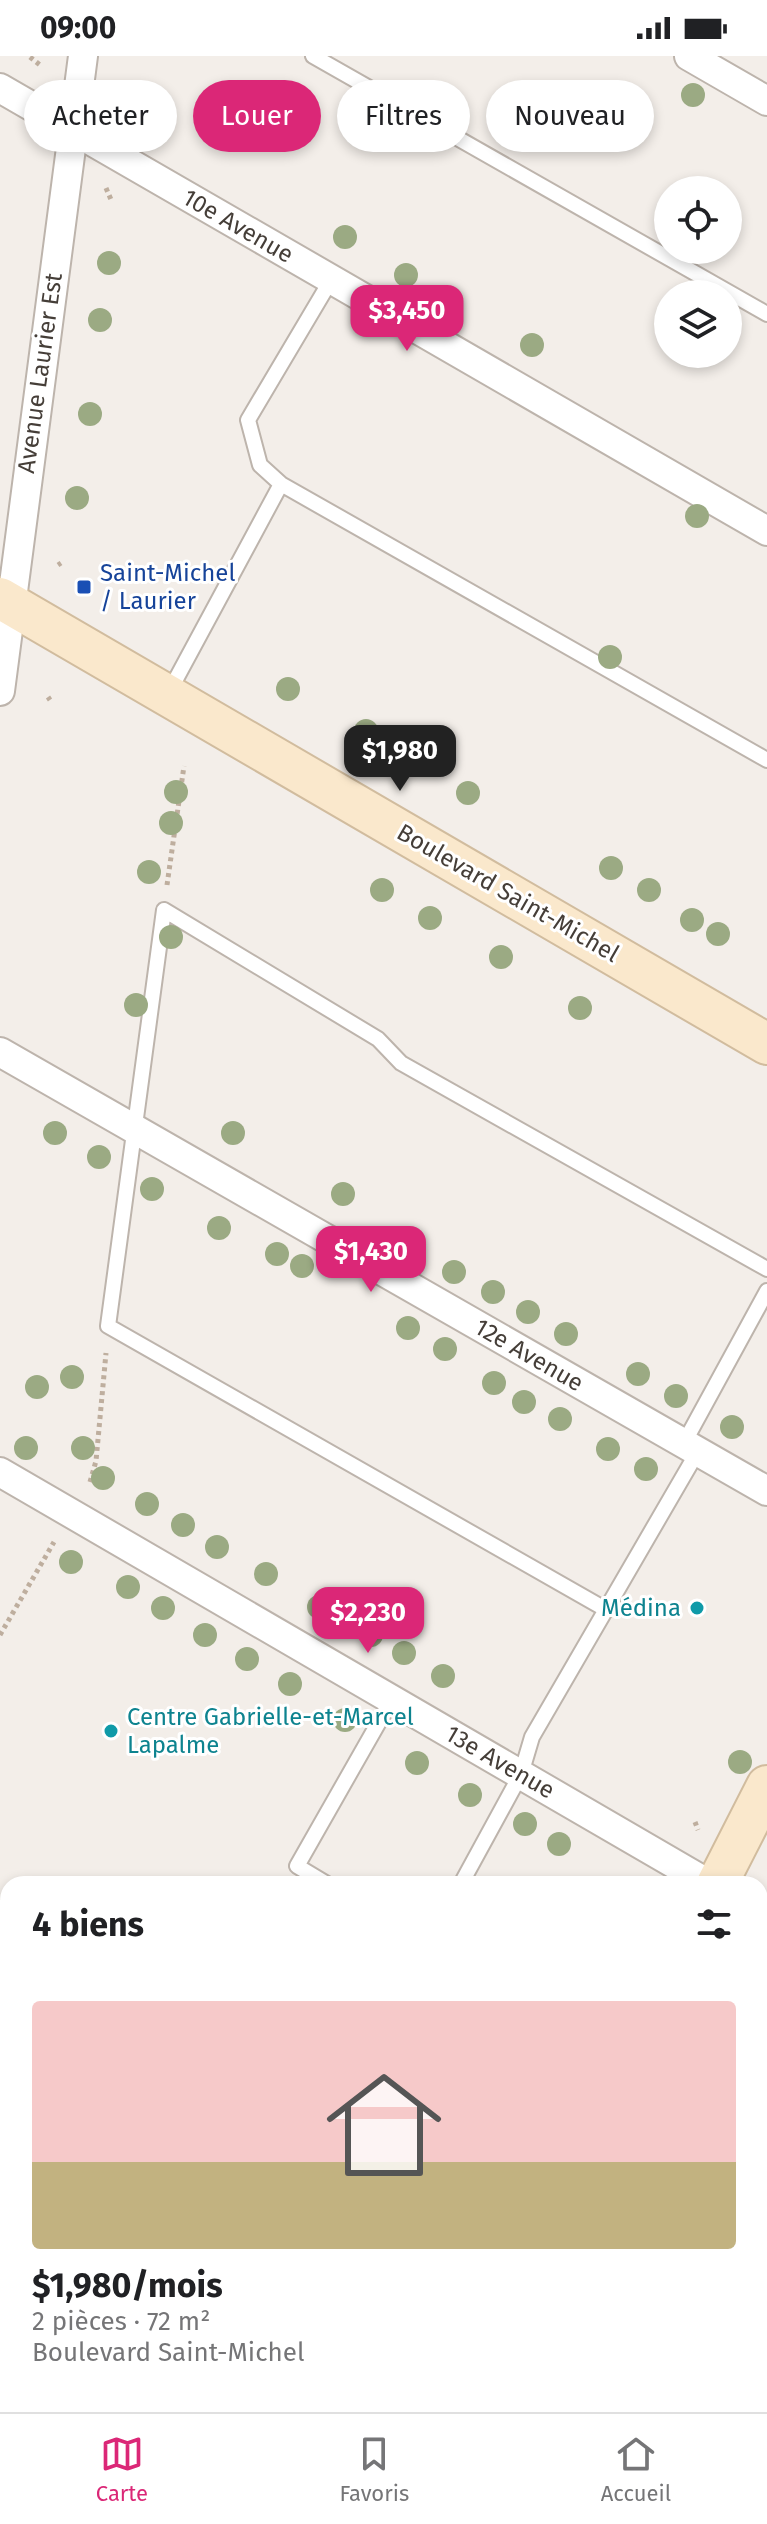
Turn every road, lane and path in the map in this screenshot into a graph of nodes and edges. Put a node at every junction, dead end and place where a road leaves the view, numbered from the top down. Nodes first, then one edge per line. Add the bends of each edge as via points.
1 (83, 56) edge
2 (313, 56) edge
3 (689, 56) edge
4 (30, 57) edge
5 (40, 65) dead end
6 (80, 80) edge
7 (0, 88) edge
8 (767, 101) edge
9 (24, 102) edge
10 (70, 152) edge
11 (111, 152) edge
12 (105, 186) dead end
13 (112, 202) dead end
14 (331, 280) junction
15 (767, 314) edge
16 (281, 484) junction
17 (767, 531) edge
18 (6, 602) edge
19 (0, 691) edge
20 (167, 694) junction
21 (767, 760) edge
22 (184, 766) dead end
23 (164, 910) junction
24 (767, 1044) edge
25 (0, 1052) edge
26 (133, 1129) junction
27 (767, 1269) edge
28 (767, 1291) edge
29 (108, 1326) junction
30 (691, 1447) junction
31 (0, 1472) edge
32 (90, 1482) dead end
33 (767, 1491) edge
34 (54, 1542) dead end
35 (605, 1609) junction
36 (0, 1635) edge
37 (392, 1699) junction
38 (521, 1774) junction
39 (767, 1786) edge
40 (695, 1822) dead end
41 (698, 1830) dead end
42 (314, 1876) edge
43 (465, 1876) edge
44 (695, 1876) edge
45 (721, 1876) edge

1 - 6 street, Avenue Laurier Est
2 - 15 lane
3 - 8 street
4 - 5 path
7 - 9 street, 10e Avenue
10 - 18 street, Avenue Laurier Est
11 - 14 street, 10e Avenue
12 - 13 path
14 - 16 lane via 248,420 260,465
14 - 17 street, 10e Avenue
16 - 20 lane
16 - 21 lane
18 - 19 street, Avenue Laurier Est
18 - 20 main road, Boulevard Saint-Michel
20 - 24 main road, Boulevard Saint-Michel
22 - 23 path
23 - 26 lane
23 - 27 lane via 378,1039 401,1063
25 - 26 street, 12e Avenue
26 - 29 lane
26 - 30 street, 12e Avenue
28 - 30 lane
29 - 32 path
29 - 35 lane
30 - 33 street, 12e Avenue
30 - 35 lane
31 - 37 street, 13e Avenue
34 - 36 path
35 - 38 lane via 532,1737
37 - 38 street, 13e Avenue
37 - 42 lane via 297,1866
38 - 43 lane
38 - 44 street, 13e Avenue
39 - 45 main road
40 - 41 path

